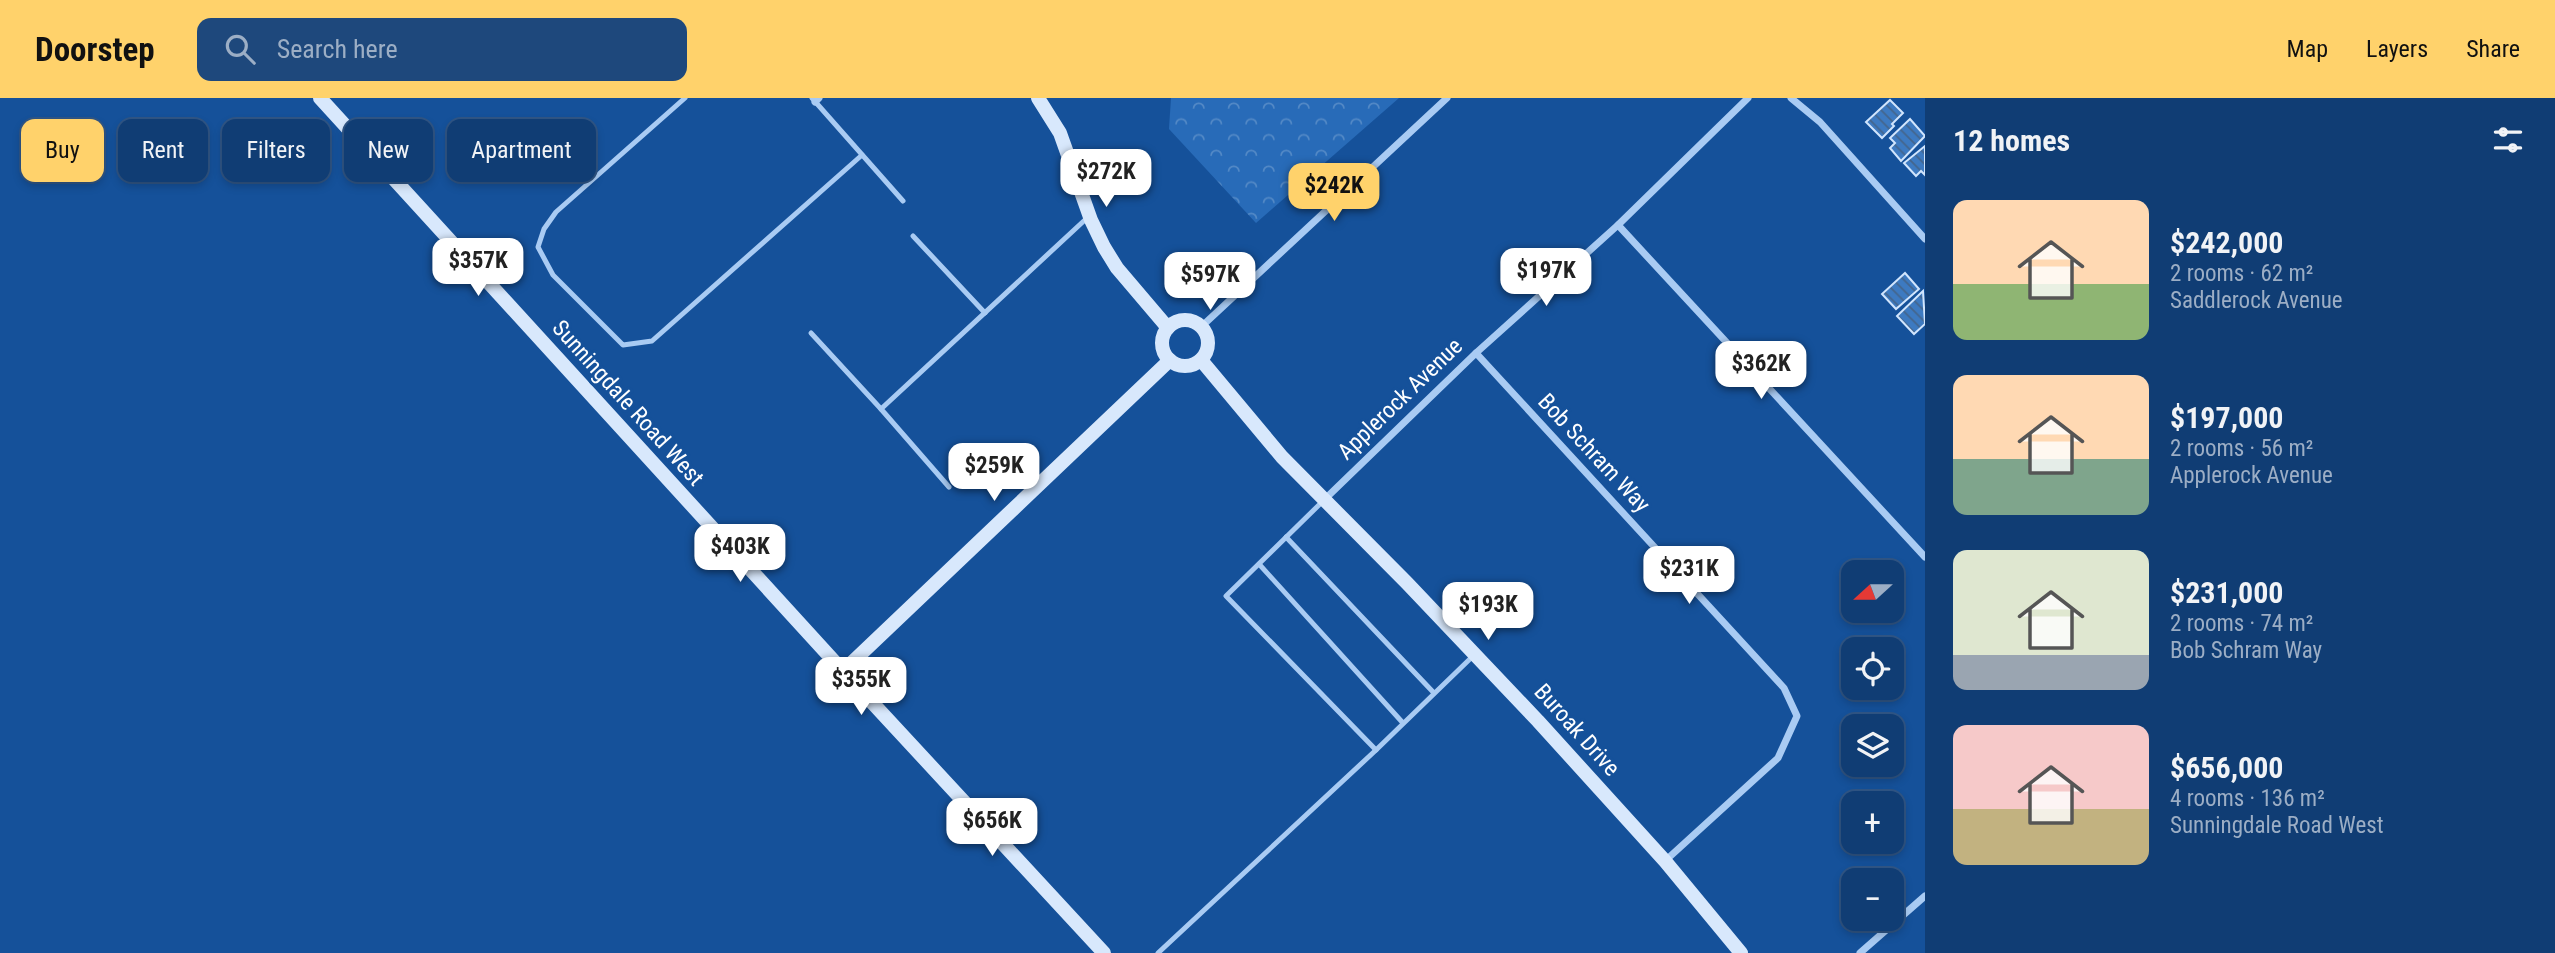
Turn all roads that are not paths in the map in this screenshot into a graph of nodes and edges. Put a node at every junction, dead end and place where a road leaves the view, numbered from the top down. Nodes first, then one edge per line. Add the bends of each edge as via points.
1 (320, 98) edge
2 (685, 98) edge
3 (1038, 98) edge
4 (1447, 98) edge
5 (1748, 98) edge
6 (1791, 98) edge
7 (815, 99) edge
8 (862, 155) junction
9 (903, 201) dead end
10 (1090, 216) junction
11 (1618, 225) junction
12 (913, 236) dead end
13 (1925, 239) edge
14 (985, 313) junction
15 (1201, 327) junction
16 (1168, 328) junction
17 (811, 333) dead end
18 (1476, 353) junction
19 (1170, 360) junction
20 (1201, 360) junction
21 (881, 409) junction
22 (949, 487) dead end
23 (1325, 499) junction
24 (1286, 537) junction
25 (1925, 558) edge
26 (1259, 564) junction
27 (1475, 654) junction
28 (843, 671) junction
29 (1434, 693) junction
30 (1404, 723) junction
31 (1376, 750) junction
32 (1665, 861) junction
33 (1925, 896) edge
34 (1104, 953) edge
35 (1158, 953) edge
36 (1741, 953) edge
37 (1860, 953) edge

1 - 28 street, Sunningdale Road West
2 - 8 lane via 556,212 538,247 553,275 623,345 652,341
3 - 10 street via 1060,133
4 - 15 street
5 - 11 street, Applerock Avenue
6 - 13 street via 1820,122
7 - 8 lane
8 - 9 lane
10 - 14 lane
10 - 16 street via 1117,268
11 - 18 street, Applerock Avenue
11 - 25 street
12 - 14 lane
14 - 21 lane
15 - 16 street via 1186,320
15 - 20 street via 1208,338
16 - 19 street via 1162,341
17 - 21 lane
18 - 23 street, Applerock Avenue
18 - 32 street, Bob Schram Way via 1784,688 1797,716 1778,758
19 - 20 street via 1179,365
19 - 28 street
20 - 23 street, Buroak Drive via 1282,457
21 - 22 lane
23 - 24 lane
23 - 27 street, Buroak Drive
24 - 26 lane
24 - 29 lane
26 - 30 lane
26 - 31 lane via 1226,596
27 - 29 lane
27 - 32 street, Buroak Drive
28 - 34 street, Sunningdale Road West
29 - 30 lane
30 - 31 lane
31 - 35 lane
32 - 36 street, Buroak Drive
33 - 37 street

